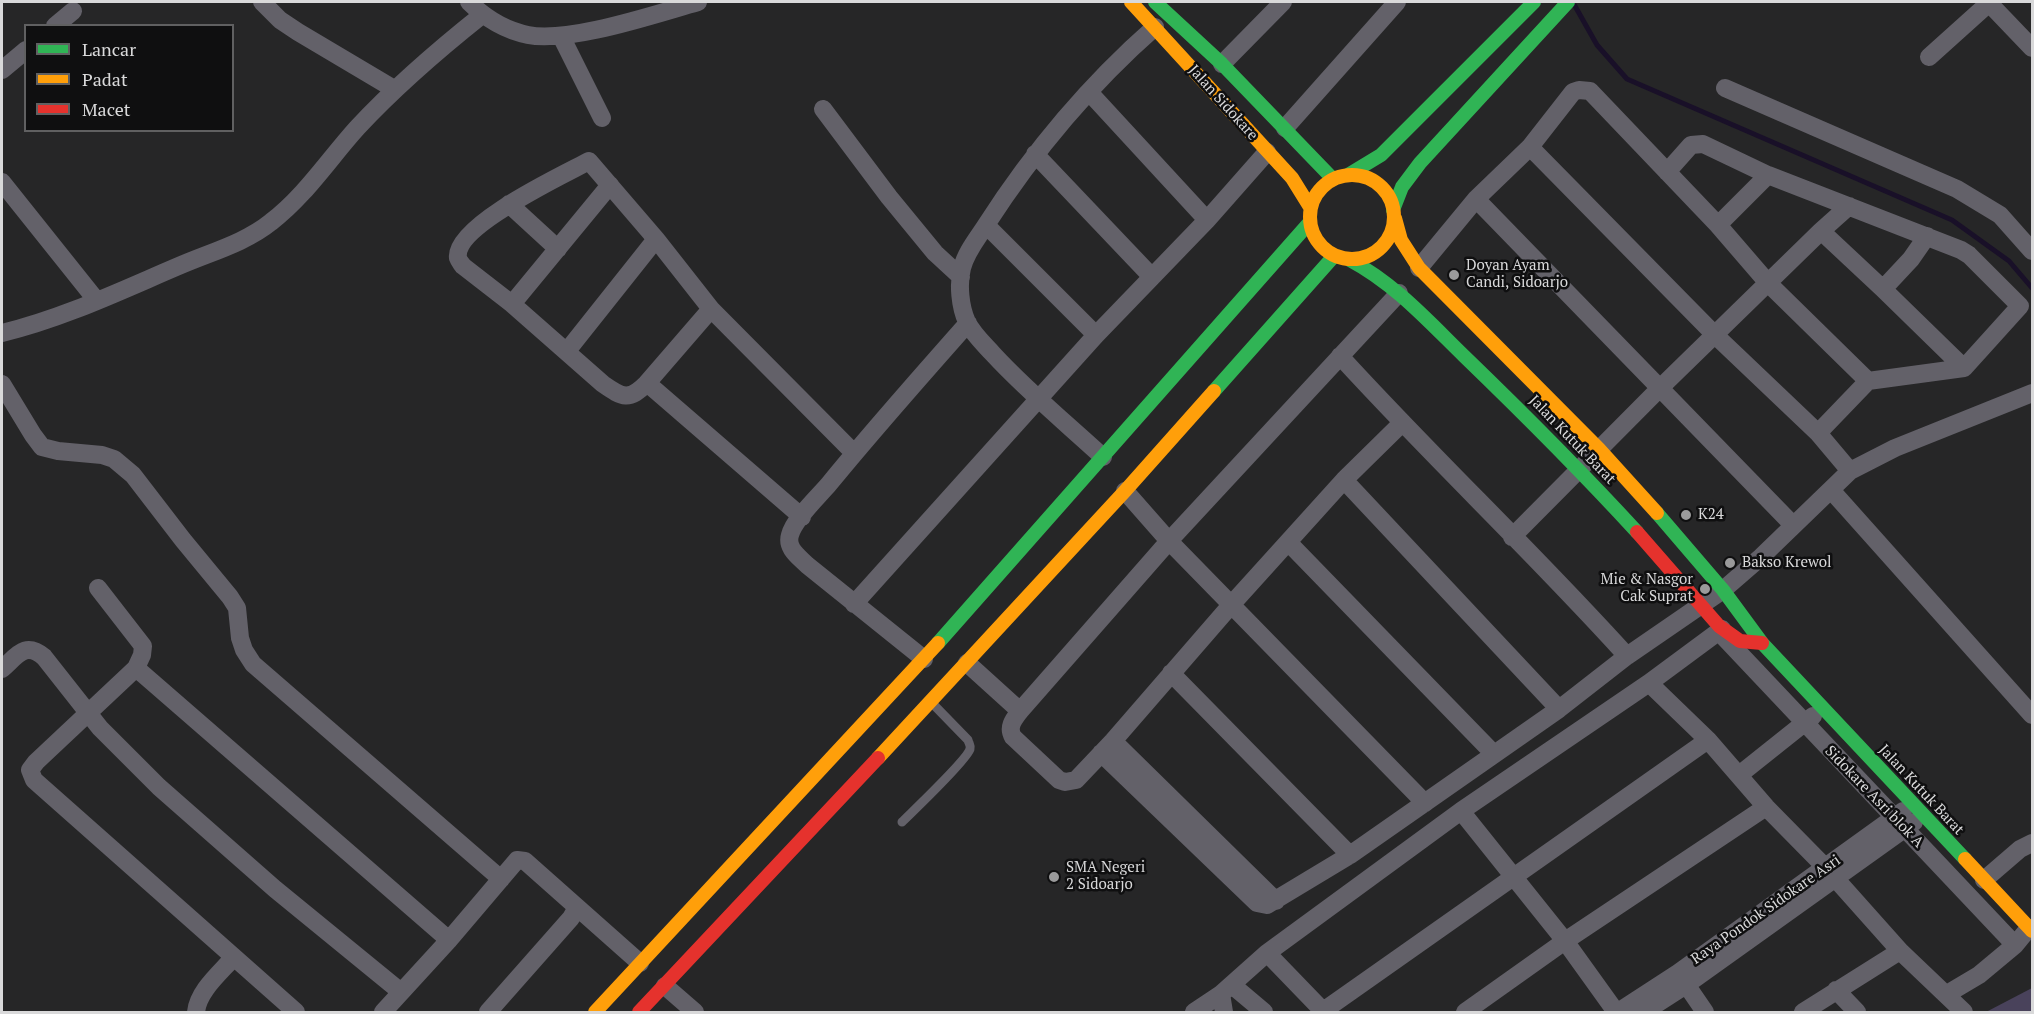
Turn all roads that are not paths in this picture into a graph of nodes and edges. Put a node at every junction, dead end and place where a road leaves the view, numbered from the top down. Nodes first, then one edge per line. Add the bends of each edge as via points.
1 (262, 2) edge
2 (469, 2) edge
3 (698, 2) edge
4 (1131, 2) edge
5 (1155, 2) edge
6 (1283, 2) edge
7 (1397, 2) edge
8 (1568, 2) edge
9 (1989, 2) edge
10 (1533, 3) edge
11 (73, 11) dead end
12 (482, 15) junction
13 (57, 24) edge
14 (1155, 27) junction
15 (561, 36) junction
16 (2032, 48) edge
17 (24, 52) edge
18 (1929, 57) dead end
19 (1222, 64) junction
20 (2, 70) edge
21 (1725, 88) dead end
22 (394, 89) junction
23 (1089, 92) junction
24 (823, 110) dead end
25 (602, 118) dead end
26 (1285, 128) junction
27 (1530, 147) junction
28 (1267, 152) junction
29 (1035, 154) junction
30 (1667, 172) junction
31 (1348, 175) junction
32 (1768, 175) junction
33 (1333, 179) junction
34 (2, 182) edge
35 (610, 186) junction
36 (1476, 199) junction
37 (509, 204) junction
38 (1849, 206) junction
39 (1310, 207) junction
40 (1394, 214) junction
41 (1207, 220) junction
42 (1310, 222) junction
43 (986, 225) junction
44 (1718, 225) junction
45 (1821, 231) junction
46 (1927, 236) junction
47 (656, 239) junction
48 (558, 249) junction
49 (2032, 251) edge
50 (1334, 256) junction
51 (1350, 260) junction
52 (1419, 268) junction
53 (961, 276) junction
54 (1152, 277) junction
55 (1768, 283) junction
56 (1883, 289) junction
57 (1399, 292) junction
58 (98, 301) junction
59 (512, 304) junction
60 (711, 309) junction
61 (968, 323) junction
62 (2, 333) edge
63 (1096, 335) junction
64 (1715, 335) junction
65 (567, 351) junction
66 (1340, 356) junction
67 (1964, 368) junction
68 (1868, 381) junction
69 (647, 383) junction
70 (2, 384) edge
71 (1660, 388) junction
72 (2032, 393) edge
73 (1039, 398) junction
74 (1402, 423) junction
75 (1818, 433) junction
76 (1599, 449) junction
77 (854, 453) junction
78 (1103, 457) junction
79 (1579, 469) junction
80 (1850, 471) junction
81 (1344, 480) junction
82 (1831, 490) junction
83 (1125, 491) junction
84 (802, 517) junction
85 (1793, 525) junction
86 (1512, 537) junction
87 (1169, 540) junction
88 (1288, 542) junction
89 (98, 588) dead end
90 (1723, 590) junction
91 (854, 604) junction
92 (1700, 604) junction
93 (1231, 605) junction
94 (1721, 631) junction
95 (1762, 643) junction
96 (1627, 656) junction
97 (924, 658) junction
98 (139, 661) junction
99 (967, 663) junction
100 (2, 669) edge
101 (1171, 673) junction
102 (1649, 683) junction
103 (930, 702) junction
104 (1822, 708) junction
105 (1558, 709) junction
106 (1020, 711) junction
107 (88, 713) junction
108 (2032, 716) edge
109 (1804, 724) junction
110 (1708, 740) junction
111 (1107, 747) junction
112 (1494, 754) junction
113 (1739, 774) junction
114 (828, 785) junction
115 (1425, 802) junction
116 (1766, 807) junction
117 (1917, 810) junction
118 (1461, 811) junction
119 (902, 822) dead end
120 (1900, 823) junction
121 (2032, 843) edge
122 (1350, 855) junction
123 (1830, 873) junction
124 (1513, 878) junction
125 (501, 879) junction
126 (1983, 880) junction
127 (577, 907) junction
128 (2031, 929) edge
129 (449, 940) junction
130 (1565, 940) junction
131 (2015, 945) junction
132 (1900, 951) junction
133 (1267, 953) junction
134 (234, 957) junction
135 (640, 963) junction
136 (1682, 979) junction
137 (665, 986) junction
138 (1227, 989) junction
139 (1836, 990) junction
140 (401, 992) junction
141 (1947, 994) junction
142 (196, 1012) edge
143 (296, 1012) edge
144 (383, 1012) edge
145 (488, 1012) edge
146 (595, 1012) edge
147 (639, 1012) edge
148 (695, 1012) edge
149 (1194, 1012) edge
150 (1224, 1012) edge
151 (1264, 1012) edge
152 (1323, 1012) edge
153 (1465, 1012) edge
154 (1617, 1012) edge
155 (1644, 1012) edge
156 (1705, 1012) edge
157 (1803, 1012) edge
158 (1857, 1012) edge
159 (1964, 1012) edge

1 - 22 street via 298,32
2 - 12 street
3 - 15 street
4 - 14 main road, Jalan Sidokare
5 - 19 main road, Jalan Sidokare
6 - 19 street
7 - 26 street
8 - 40 main road via 1420,163 1402,187
9 - 16 street
9 - 18 street
10 - 31 main road via 1381,155
11 - 13 street
12 - 15 street via 519,33
12 - 22 street
14 - 23 street
14 - 28 main road, Jalan Sidokare
15 - 25 street
17 - 20 street
19 - 26 main road, Jalan Sidokare
21 - 49 street via 1957,189 2000,215
22 - 58 street via 294,203 270,224
23 - 29 street
23 - 41 street
24 - 53 street via 935,254
26 - 33 main road, Jalan Sidokare
27 - 30 street via 1573,92 1590,91
27 - 36 street
27 - 64 street
28 - 39 main road, Jalan Sidokare via 1299,187
28 - 41 street
29 - 43 street
29 - 54 street
30 - 32 street via 1691,145 1702,144
30 - 44 street
31 - 33 main road
31 - 40 main road via 1376,182 1386,192
32 - 38 street
32 - 44 street
33 - 39 main road via 1323,186
34 - 58 street
35 - 37 street via 589,161
35 - 47 street
35 - 48 street
36 - 52 street
36 - 71 street
37 - 48 street
37 - 59 street via 465,239 458,257 463,266
38 - 45 street
38 - 46 street
39 - 42 main road
40 - 51 main road via 1391,235 1384,246 1362,259
40 - 52 main road, Jalan Kutuk Barat via 1401,240
41 - 54 street
42 - 50 main road via 1315,237
42 - 78 main road
43 - 53 street via 966,255
43 - 63 street
44 - 55 street
45 - 55 street
45 - 56 street
46 - 56 street
46 - 67 street via 1969,255 2020,306
47 - 60 street
47 - 65 street
48 - 59 street
50 - 51 main road
50 - 83 main road
51 - 57 main road, Jalan Kutuk Barat
52 - 76 main road, Jalan Kutuk Barat
53 - 61 street
54 - 63 street
55 - 64 street
55 - 68 street
56 - 67 street
57 - 66 street
57 - 79 main road, Jalan Kutuk Barat
58 - 62 street
59 - 65 street
60 - 69 street
60 - 77 street
61 - 73 street
61 - 77 street
63 - 73 street
64 - 71 street
64 - 75 street
65 - 69 street via 617,394 627,397
66 - 74 street
66 - 87 street
67 - 68 street
68 - 75 street
69 - 84 street
70 - 125 street via 42,447 102,455 114,459 133,475 237,608 240,638 253,664
71 - 76 street
71 - 85 street
72 - 80 street via 1895,448
73 - 78 street
73 - 91 street
74 - 81 street
74 - 86 street
75 - 80 street
76 - 79 street
76 - 90 main road, Jalan Kutuk Barat
77 - 84 street
78 - 97 main road
79 - 86 street
79 - 92 main road, Jalan Kutuk Barat
80 - 82 street
81 - 88 street
81 - 105 street
82 - 85 street
82 - 108 street
83 - 87 street
83 - 99 main road
84 - 91 street via 789,537 793,552
85 - 90 street
86 - 96 street
87 - 93 street
87 - 106 street
88 - 93 street
88 - 112 street
89 - 98 street via 143,646
90 - 92 street
90 - 95 main road, Jalan Kutuk Barat
91 - 97 street
92 - 94 main road, Jalan Kutuk Barat
92 - 96 street
93 - 101 street
93 - 115 street
94 - 95 main road, Jalan Kutuk Barat via 1745,643
94 - 102 street
94 - 109 street, Sidokare Asri blok A
95 - 104 main road, Jalan Kutuk Barat
96 - 105 street
97 - 114 main road
98 - 107 street
98 - 129 street
99 - 103 main road
99 - 106 street
100 - 107 street via 24,651 34,650 44,657
101 - 111 street
101 - 122 street
102 - 110 street
102 - 118 street
103 - 114 main road
103 - 119 lane via 970,746
104 - 109 street
104 - 117 main road, Jalan Kutuk Barat
105 - 112 street
106 - 111 street via 1010,733 1059,780 1076,780
107 - 134 street via 33,766 30,770 34,780
107 - 140 street via 116,746 175,801
109 - 113 street
109 - 120 street, Sidokare Asri blok A
110 - 113 street
110 - 124 street
111 - 122 street via 1202,840 1276,901
112 - 115 street
113 - 116 street
114 - 135 main road
114 - 137 main road
115 - 122 street
116 - 123 street
116 - 130 street
117 - 120 street, Raya Pondok Sidokare Asri
117 - 126 main road, Jalan Kutuk Barat
118 - 124 street
118 - 133 street
120 - 123 street, Raya Pondok Sidokare Asri
120 - 131 street, Sidokare Asri blok A
121 - 126 street
123 - 132 street
123 - 136 street, Raya Pondok Sidokare Asri
124 - 130 street
124 - 152 street
125 - 127 street via 522,859
125 - 129 street
126 - 128 main road, Jalan Kutuk Barat
127 - 135 street
127 - 145 street
128 - 131 street
129 - 140 street
130 - 153 street
130 - 154 street
131 - 141 street via 1979,975
132 - 139 street
132 - 141 street
133 - 138 street
133 - 152 street
134 - 142 street via 202,994
134 - 143 street
135 - 146 main road
136 - 154 street, Raya Pondok Sidokare Asri
136 - 155 street, Raya Pondok Sidokare Asri
136 - 156 street
137 - 147 main road
137 - 148 street
138 - 149 street
138 - 150 street
138 - 151 street
139 - 157 street
139 - 158 street
140 - 144 street
141 - 159 street

